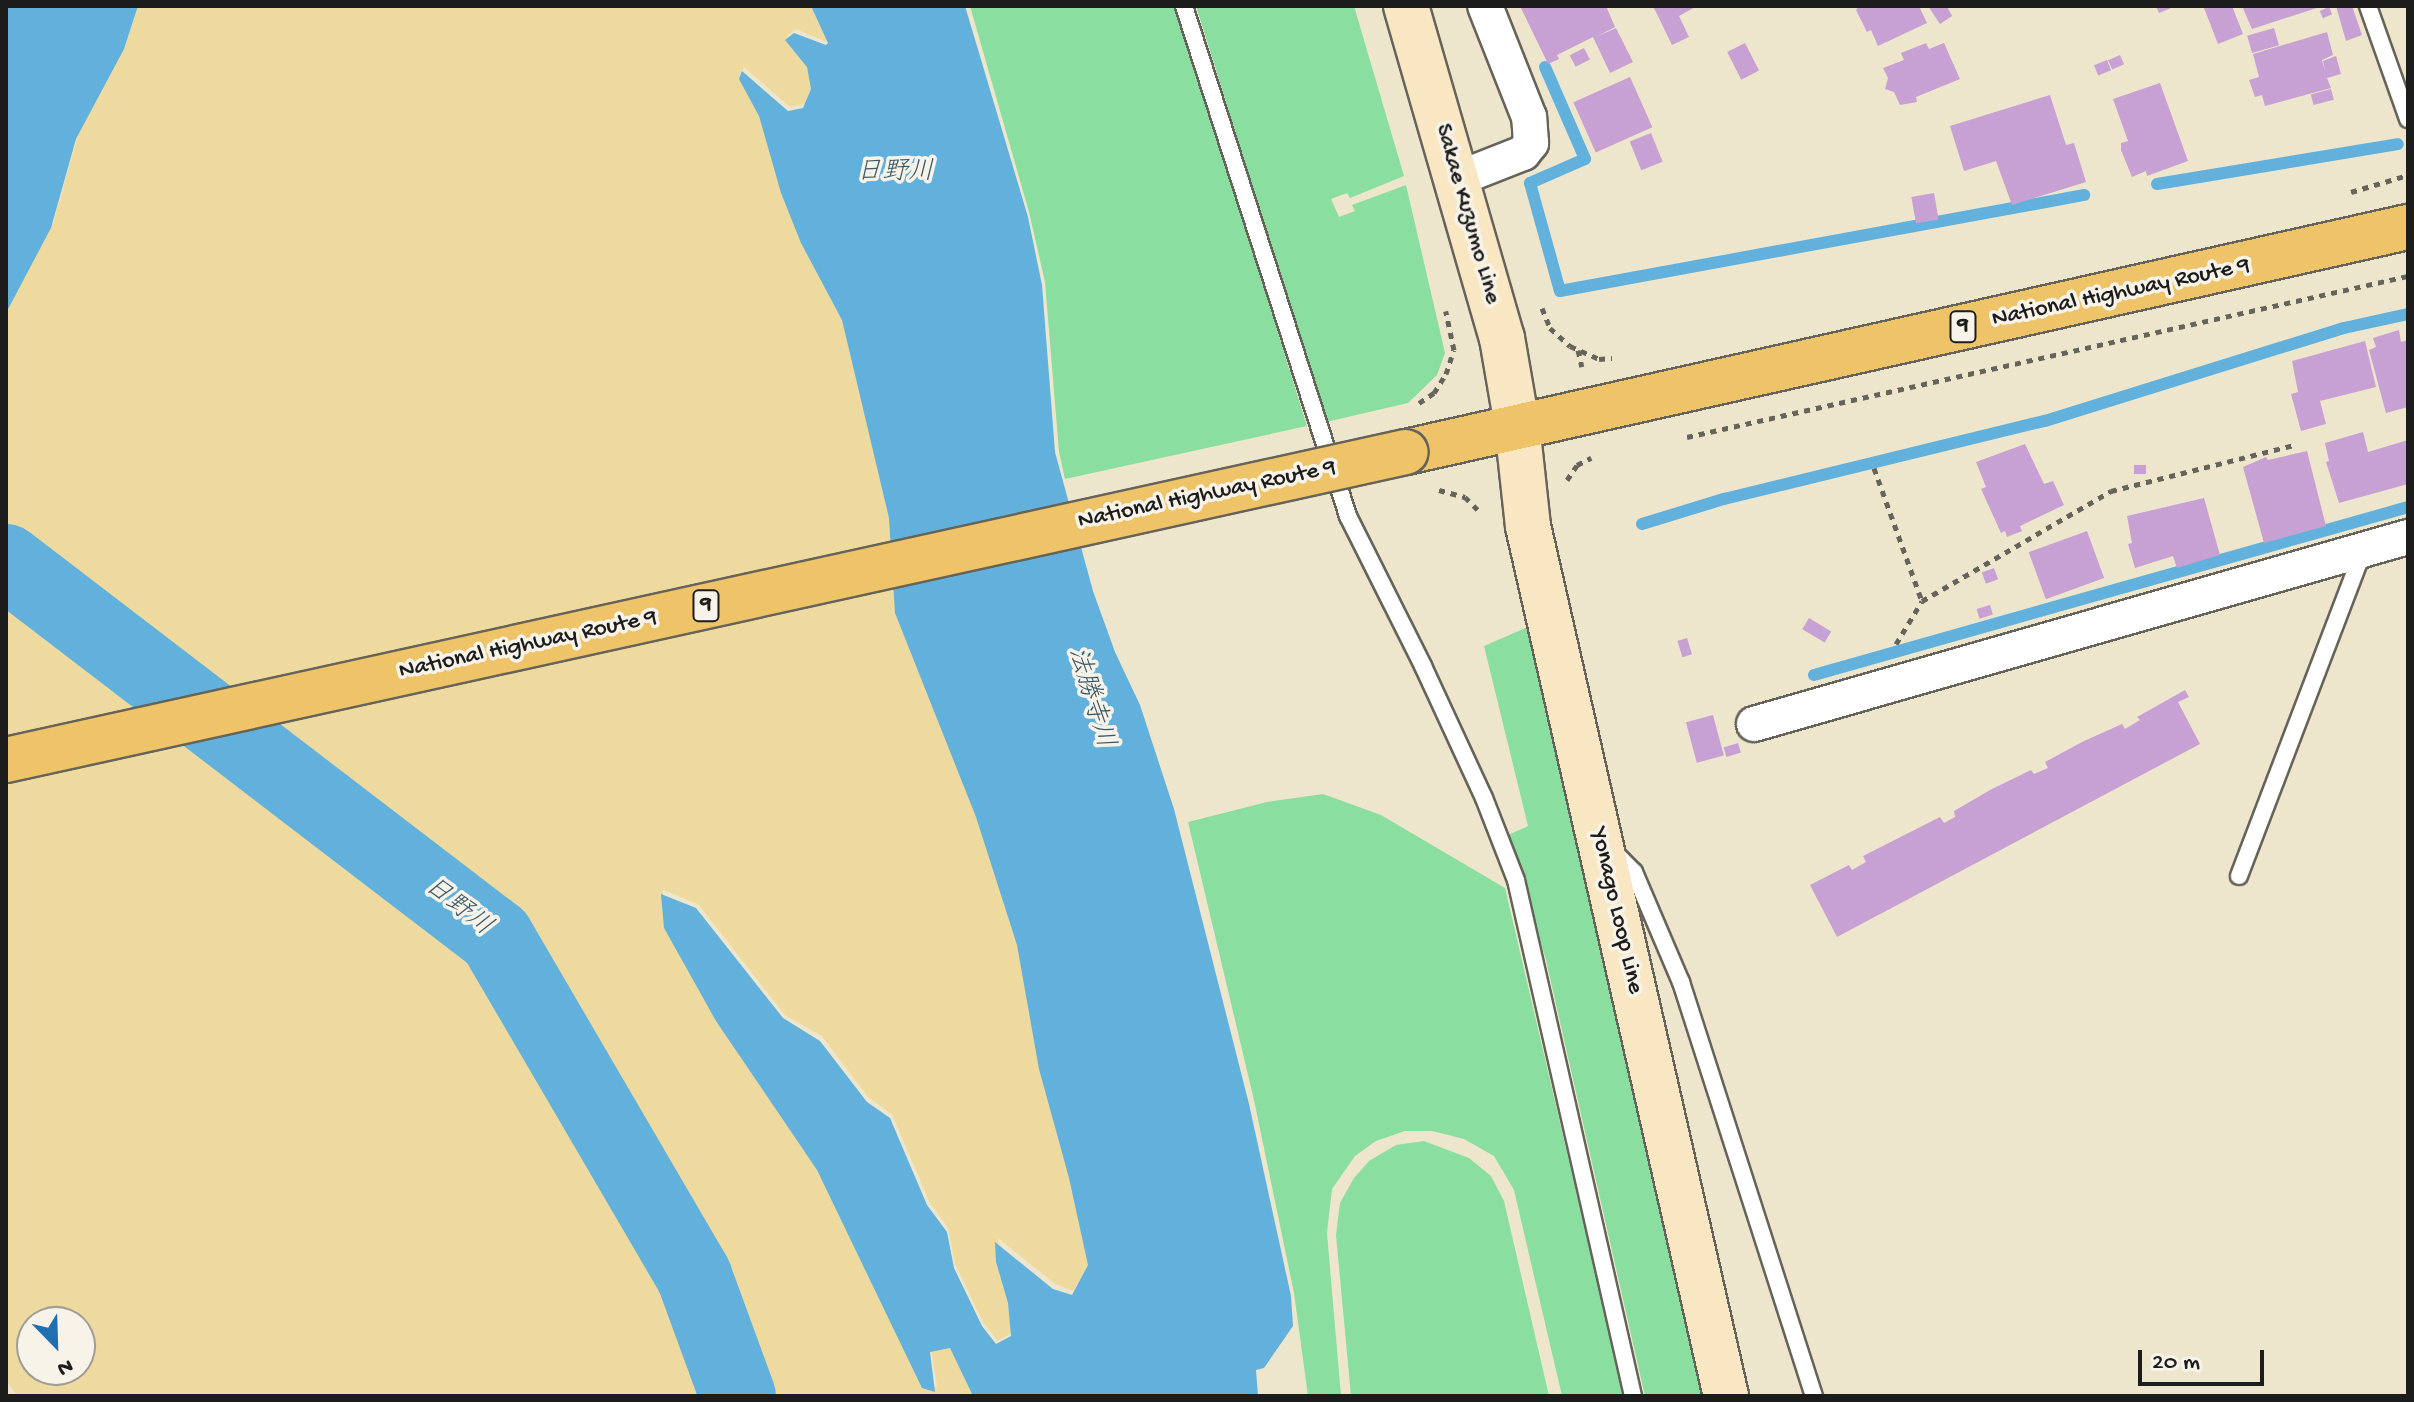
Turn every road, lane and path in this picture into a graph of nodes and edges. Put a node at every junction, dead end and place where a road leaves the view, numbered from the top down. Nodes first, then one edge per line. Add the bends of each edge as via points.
1 (1184, 6) edge
2 (1406, 6) edge
3 (1485, 6) edge
4 (2368, 6) edge
5 (2408, 119) edge
6 (1457, 179) junction
7 (2408, 227) edge
8 (2408, 276) edge
9 (1540, 303) dead end
10 (1445, 308) dead end
11 (1578, 350) junction
12 (1614, 358) dead end
13 (1582, 367) dead end
14 (1414, 406) dead end
15 (1517, 425) junction
16 (1679, 439) dead end
17 (2294, 445) dead end
18 (1602, 455) dead end
19 (1874, 468) dead end
20 (1435, 489) dead end
21 (1562, 492) dead end
22 (1488, 523) dead end
23 (2408, 537) edge
24 (2364, 549) junction
25 (1922, 601) junction
26 (1891, 684) junction
27 (1754, 724) dead end
28 (6, 760) edge
29 (1600, 838) junction
30 (2239, 876) dead end
31 (1633, 1396) edge
32 (1726, 1396) edge
33 (1814, 1396) edge

1 - 31 lane via 1348,516 1484,798 1516,880
2 - 6 main road, Sakae Kuzumo Line
3 - 6 street via 1529,117 1531,143 1523,153
4 - 5 lane
6 - 15 main road, Sakae Kuzumo Line via 1502,338
7 - 15 highway, National Highway Route 9 / 9
8 - 16 path
9 - 11 path via 1550,328
10 - 14 path via 1454,350 1434,393
11 - 12 path via 1599,359
11 - 13 path
15 - 28 highway, National Highway Route 9 / 9, bridge
15 - 29 main road, Yonago Loop Line via 1528,526
17 - 25 path via 2111,491
18 - 21 path via 1577,465
19 - 25 path
20 - 22 path via 1465,497
23 - 24 street
24 - 26 street
24 - 30 lane
25 - 26 path via 1896,644
26 - 27 street
29 - 32 main road, Yonago Loop Line
29 - 33 lane via 1634,872 1681,982

